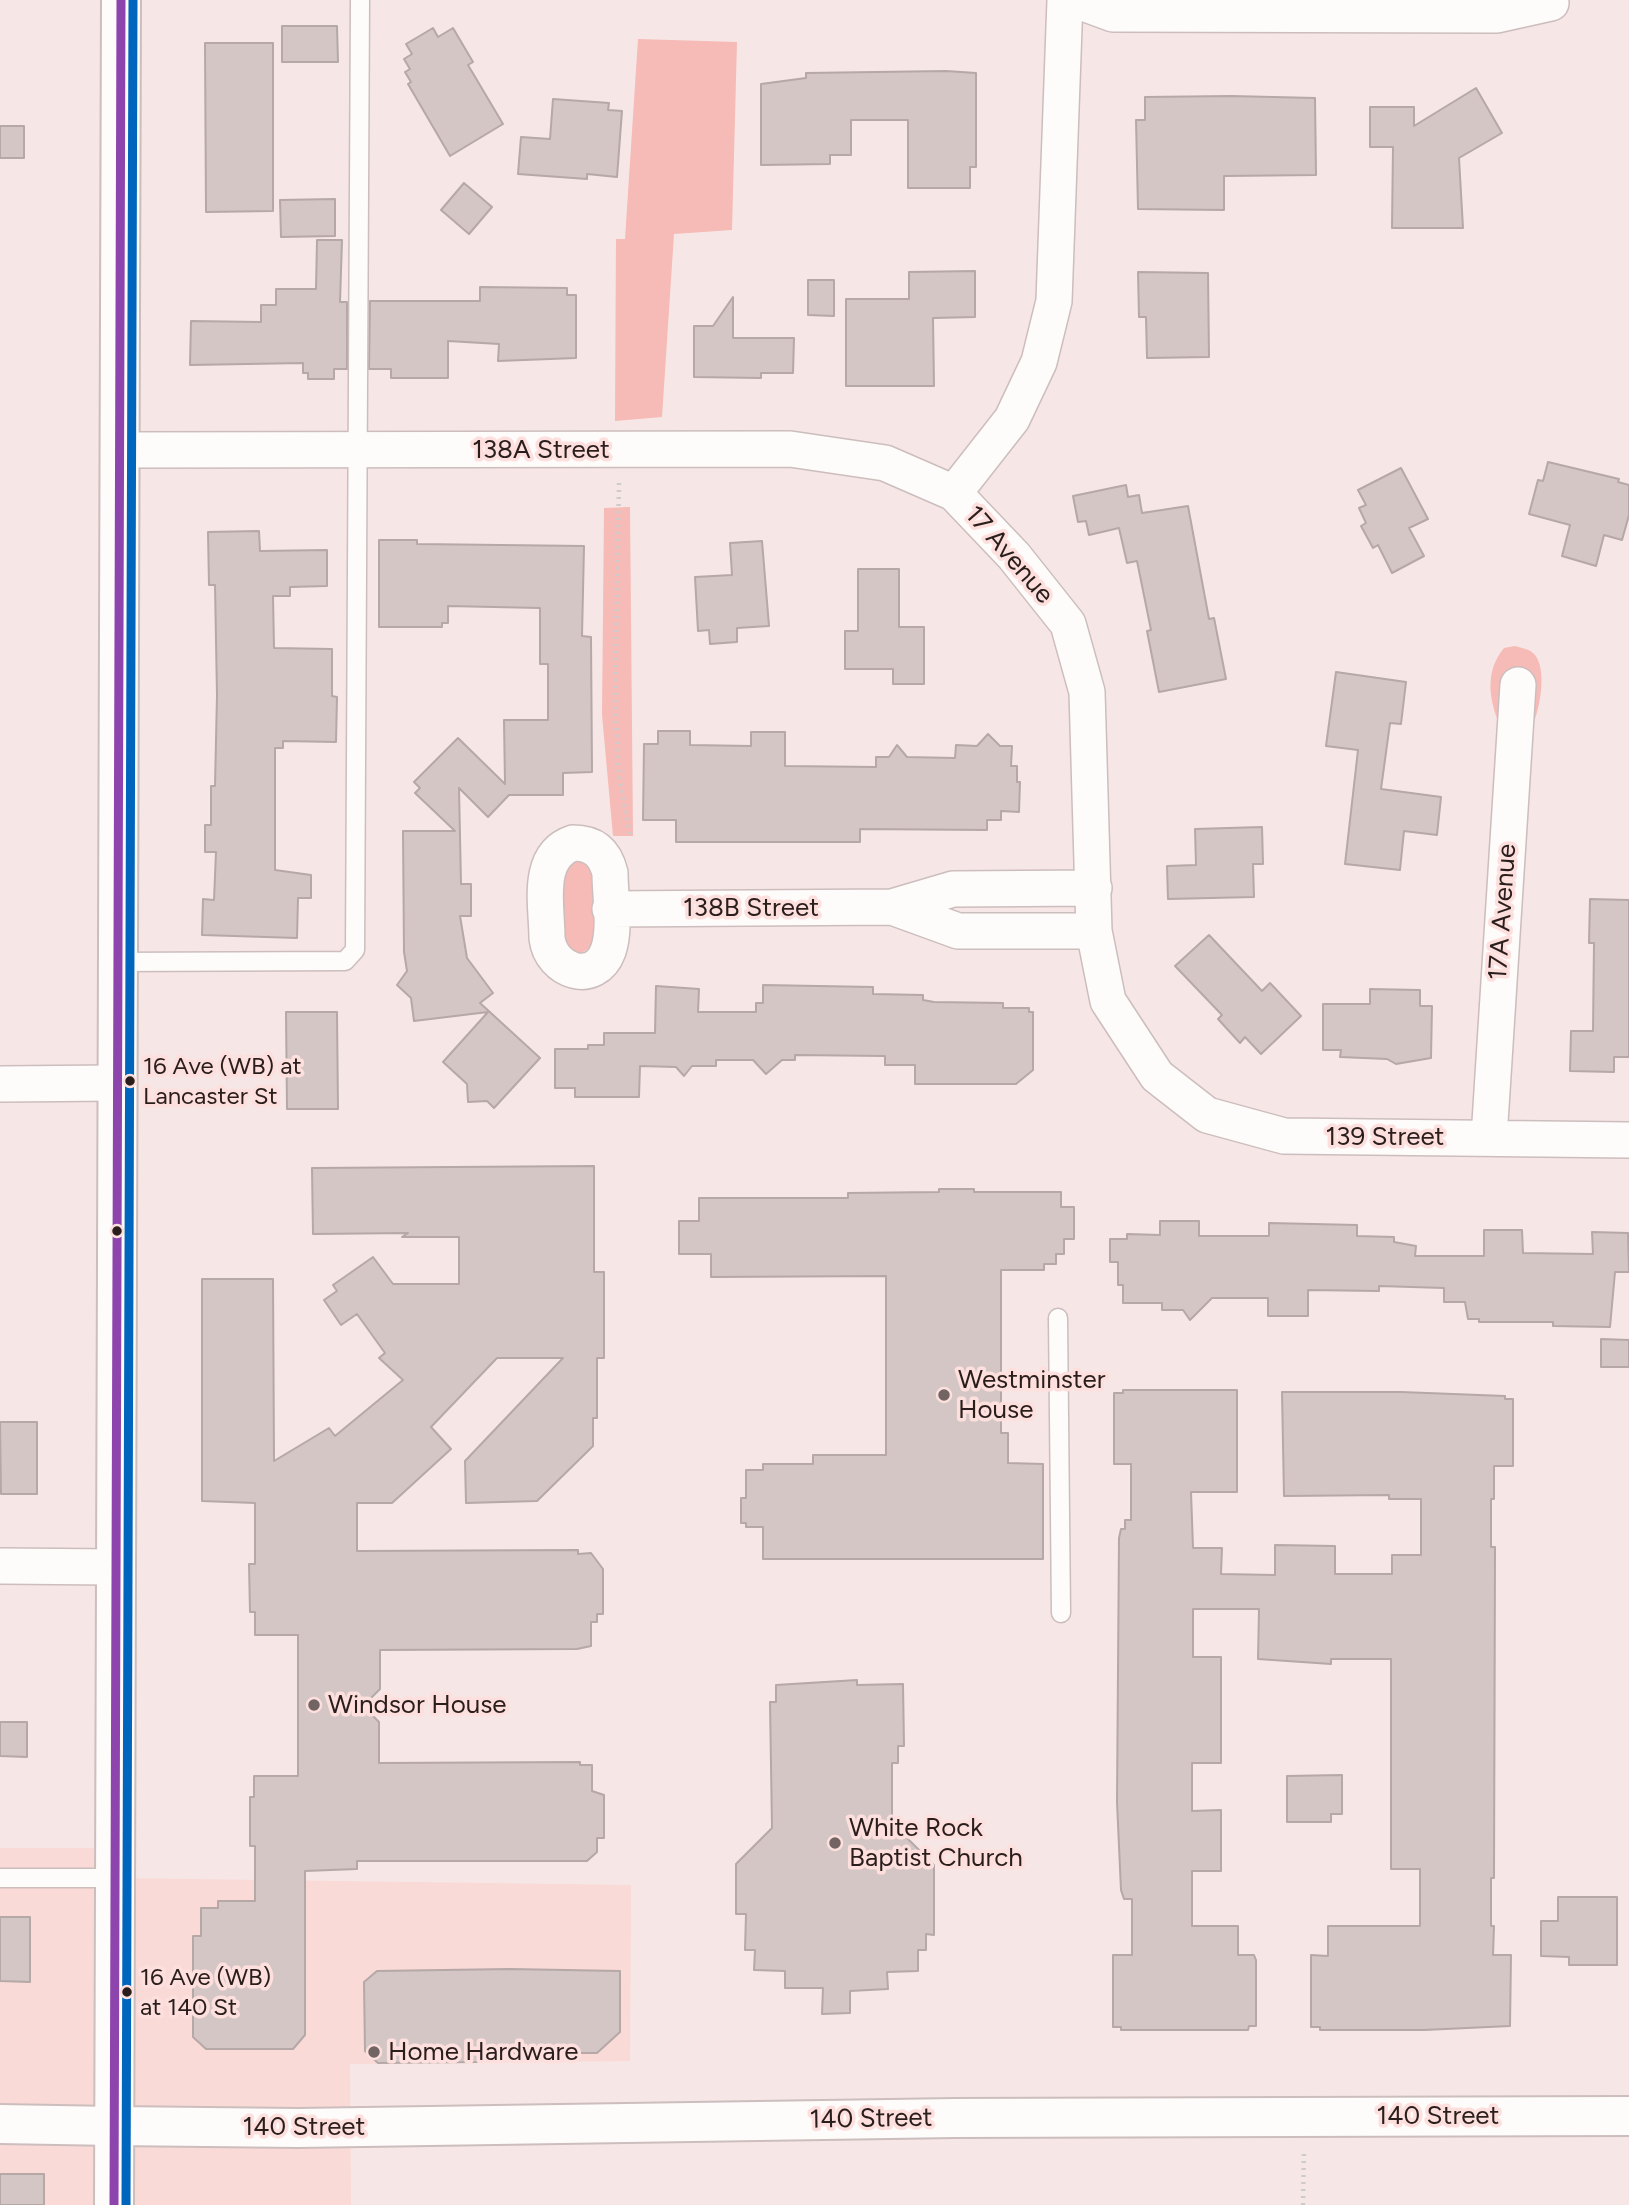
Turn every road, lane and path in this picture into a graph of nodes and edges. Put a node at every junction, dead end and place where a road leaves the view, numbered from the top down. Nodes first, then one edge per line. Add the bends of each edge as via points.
1 (121, 0) edge
2 (360, 0) edge
3 (1065, 0) edge
4 (1075, 0) edge
5 (1551, 3) dead end
6 (120, 450) junction
7 (356, 451) junction
8 (619, 483) dead end
9 (954, 493) junction
10 (1518, 685) dead end
11 (630, 842) dead end
12 (1094, 888) junction
13 (892, 907) junction
14 (610, 909) dead end
15 (1094, 931) junction
16 (117, 962) junction
17 (1157, 1076) joint
18 (116, 1083) junction
19 (0, 1084) edge
20 (1489, 1138) junction
21 (1629, 1140) edge
22 (1058, 1318) dead end
23 (0, 1566) edge
24 (115, 1567) junction
25 (1061, 1613) dead end
26 (0, 1878) edge
27 (114, 1878) junction
28 (1629, 2116) edge
29 (0, 2124) edge
30 (114, 2126) junction
31 (1304, 2148) dead end
32 (114, 2205) edge
33 (1303, 2205) edge

1 - 6 main road
2 - 7 lane
3 - 9 street, 17 Avenue via 1054,301 1039,362 1012,419
4 - 5 street via 1113,14 1497,15
6 - 7 street, 138A Street
6 - 16 main road
7 - 9 street, 138A Street via 790,449 885,463
7 - 16 lane via 355,950 345,961
8 - 11 path via 615,704 619,777
9 - 12 street, 17 Avenue via 1014,556 1068,624 1087,692
10 - 20 street, 17A Avenue
12 - 13 street, 138B Street via 953,889
12 - 15 street, 17 Avenue
13 - 14 street, 138B Street
13 - 15 street, 138B Street via 958,931
15 - 17 street, 17 Avenue via 1108,1001
16 - 18 main road
17 - 20 street, 139 Street via 1207,1115 1284,1136
18 - 19 street
18 - 24 main road
20 - 21 street, 139 Street
22 - 25 lane
23 - 24 street
24 - 27 main road
26 - 27 lane
27 - 30 main road
28 - 30 main road, 140 Street
29 - 30 main road, 140 Street
30 - 32 main road
31 - 33 path

